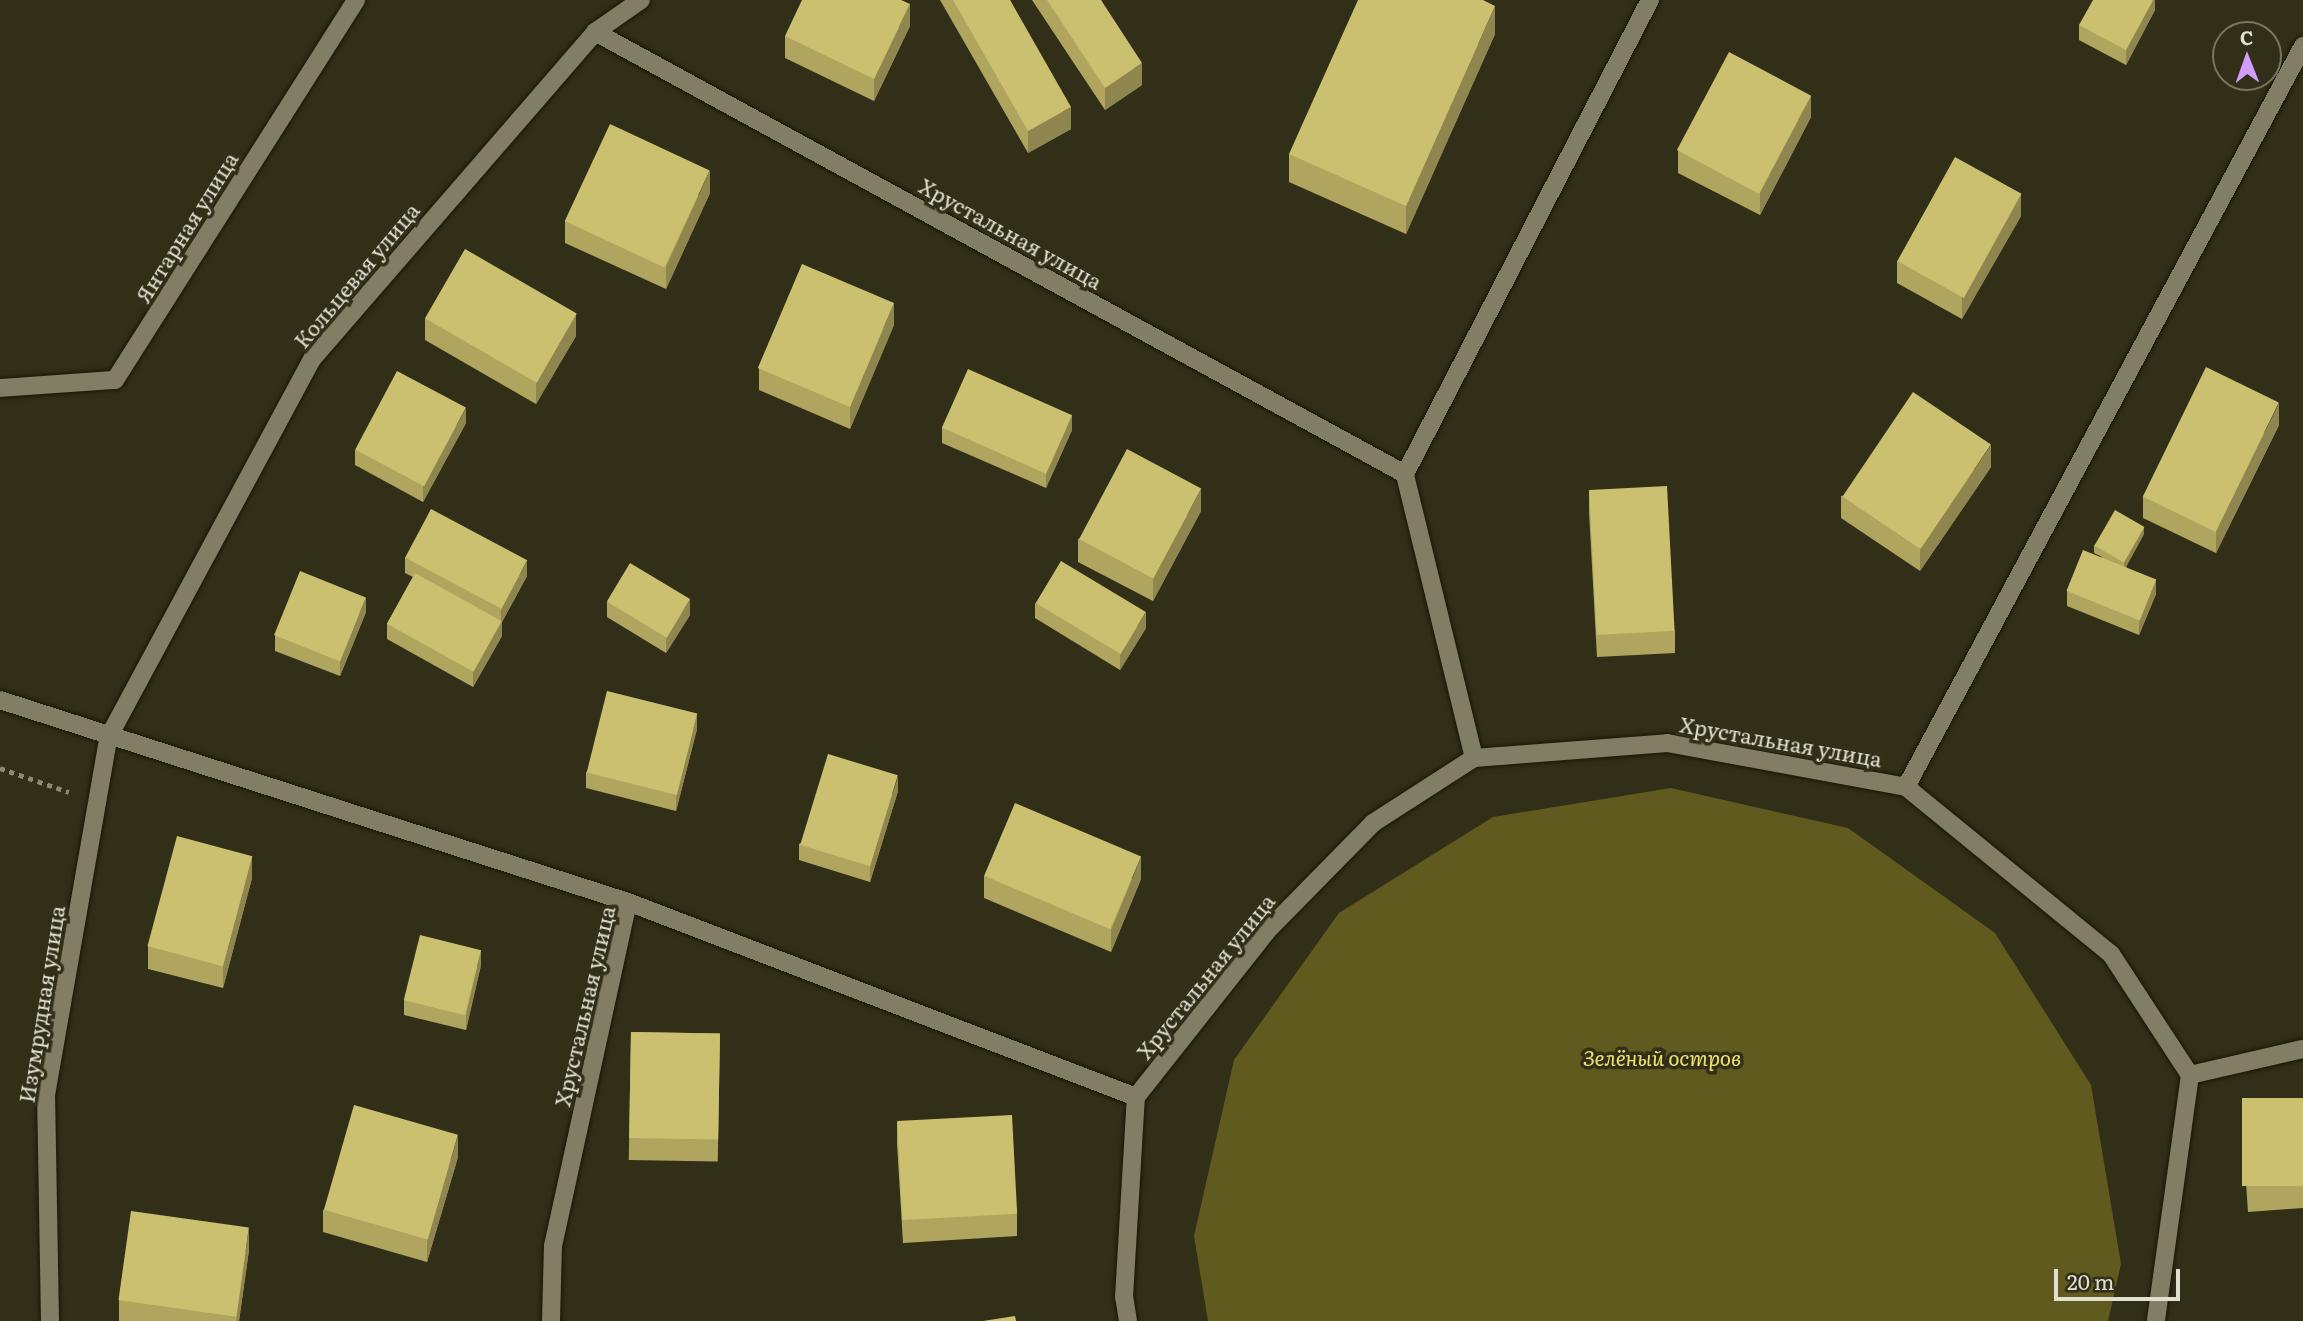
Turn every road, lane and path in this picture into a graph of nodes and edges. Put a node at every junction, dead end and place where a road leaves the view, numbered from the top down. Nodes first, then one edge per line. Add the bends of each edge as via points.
1 (356, 0) edge
2 (641, 0) edge
3 (1650, 0) edge
4 (595, 32) junction
5 (2303, 46) edge
6 (0, 388) edge
7 (1405, 474) junction
8 (0, 700) edge
9 (108, 738) junction
10 (1474, 758) junction
11 (0, 768) edge
12 (1906, 787) junction
13 (97, 801) junction
14 (628, 902) junction
15 (2303, 1049) edge
16 (2190, 1075) junction
17 (1136, 1097) junction
18 (50, 1321) edge
19 (551, 1321) edge
20 (1128, 1321) edge
21 (2156, 1321) edge

1 - 6 street, Янтарная улица via 115,380
2 - 4 street, Кольцевая улица
3 - 7 street
4 - 7 street, Хрустальная улица
4 - 9 street, Кольцевая улица via 313,358
5 - 12 street
7 - 10 street
8 - 9 street
9 - 13 street, Изумрудная улица
9 - 14 street
10 - 12 street, Хрустальная улица via 1667,743
10 - 17 street, Хрустальная улица via 1373,823 1267,931
11 - 13 path
12 - 16 street, Хрустальная улица via 2111,954
13 - 18 street, Изумрудная улица via 46,1094
14 - 17 street, Хрустальная улица
14 - 19 street, Хрустальная улица via 553,1246
15 - 16 street
16 - 21 street
17 - 20 street via 1124,1297

